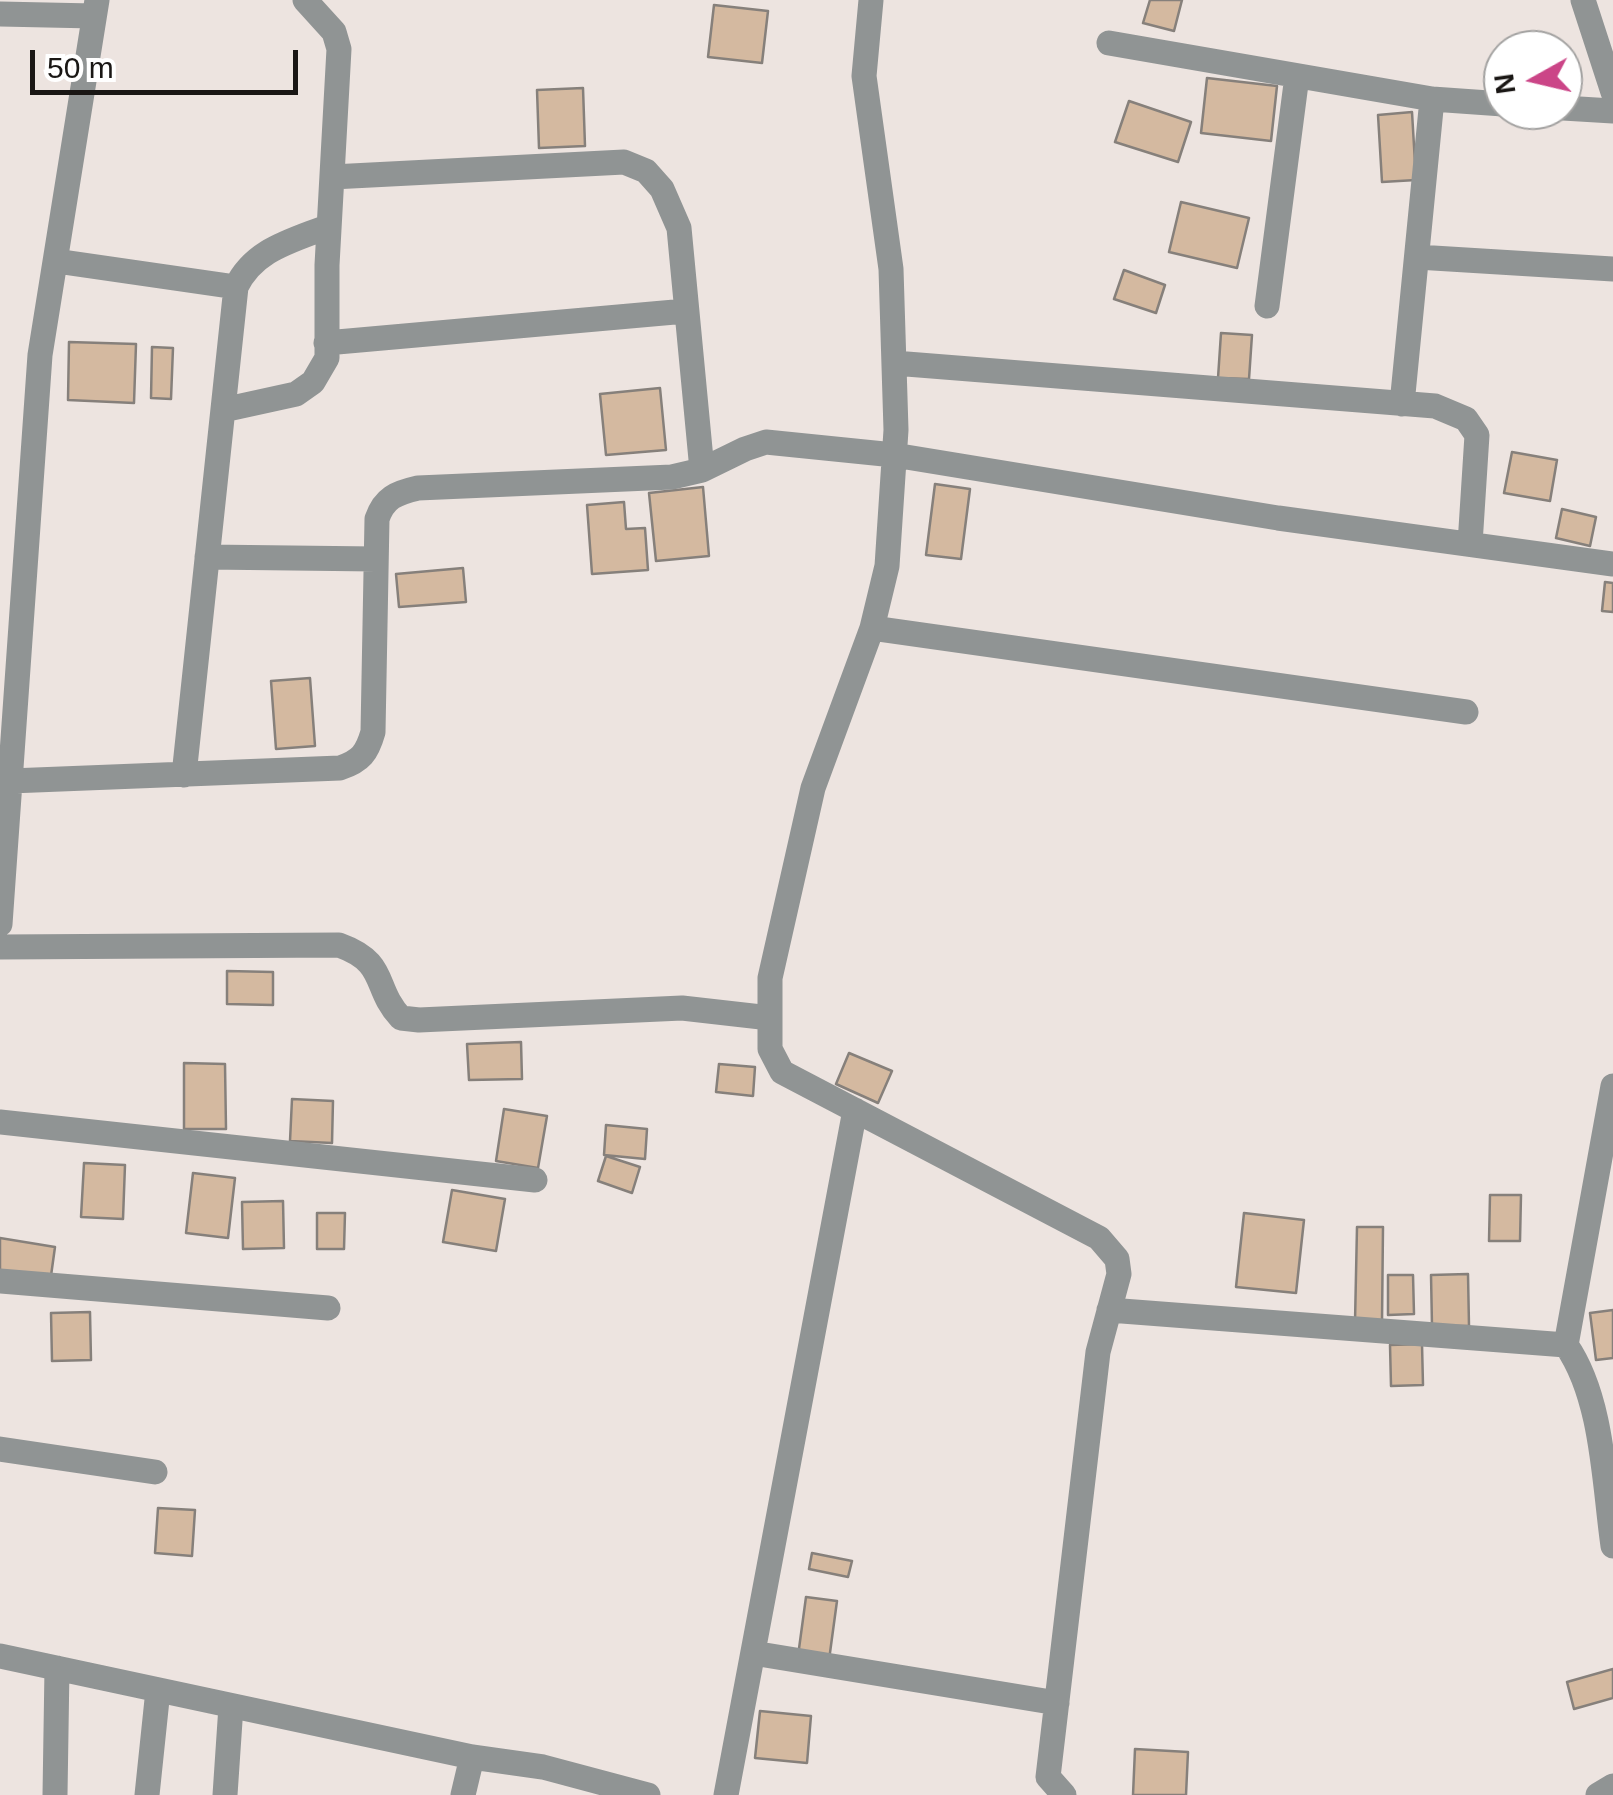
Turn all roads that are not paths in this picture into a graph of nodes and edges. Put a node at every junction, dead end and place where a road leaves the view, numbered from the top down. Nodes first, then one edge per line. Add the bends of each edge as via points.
1 (305, 0) edge
2 (871, 0) edge
3 (1583, 0) edge
4 (96, 8) edge
5 (0, 14) edge
6 (1109, 44) dead end
7 (1297, 76) junction
8 (1613, 92) edge
9 (1432, 100) junction
10 (1483, 103) edge
11 (1583, 110) edge
12 (1613, 112) edge
13 (332, 176) junction
14 (329, 226) junction
15 (1417, 257) junction
16 (56, 261) junction
17 (1613, 270) edge
18 (236, 288) junction
19 (1267, 306) dead end
20 (686, 311) junction
21 (326, 344) junction
22 (894, 364) junction
23 (1402, 404) junction
24 (223, 410) junction
25 (894, 455) junction
26 (702, 470) junction
27 (1470, 544) junction
28 (208, 558) junction
29 (376, 559) junction
30 (1613, 564) edge
31 (872, 628) junction
32 (1466, 712) dead end
33 (184, 775) junction
34 (10, 781) junction
35 (0, 924) edge
36 (0, 947) edge
37 (770, 1018) junction
38 (1613, 1086) edge
39 (855, 1110) junction
40 (0, 1122) edge
41 (535, 1180) dead end
42 (0, 1282) edge
43 (328, 1308) dead end
44 (1109, 1310) junction
45 (1566, 1345) junction
46 (0, 1449) edge
47 (154, 1472) dead end
48 (1613, 1546) edge
49 (753, 1653) junction
50 (0, 1656) edge
51 (57, 1668) junction
52 (158, 1690) junction
53 (1056, 1703) junction
54 (230, 1706) junction
55 (472, 1757) junction
56 (1613, 1786) edge
57 (54, 1795) edge
58 (146, 1795) edge
59 (225, 1795) edge
60 (463, 1795) edge
61 (648, 1795) edge
62 (726, 1795) edge
63 (1064, 1795) edge
64 (1598, 1795) edge

1 - 13 street via 334,32 339,49
2 - 22 street via 864,76 891,268
3 - 8 street
4 - 5 street
4 - 16 street
6 - 7 street
7 - 9 street
7 - 19 street
9 - 10 street
9 - 15 street
11 - 12 street
13 - 14 street
13 - 20 street via 624,162 646,171 673,209
14 - 18 street via 262,253
14 - 21 street
15 - 17 street
15 - 23 street
16 - 18 street
16 - 34 street via 40,356
18 - 24 street
20 - 21 street
20 - 26 street
21 - 24 street via 312,382 296,394
22 - 23 street
22 - 25 street
23 - 27 street via 1435,406 1466,420 1477,435
24 - 28 street
25 - 26 street via 766,442
25 - 27 street
25 - 31 street via 886,566
26 - 29 street via 396,493 377,519
27 - 30 street
28 - 29 street
28 - 33 street
29 - 33 street via 368,750 340,768
31 - 32 street
31 - 37 street via 813,788 770,978
33 - 34 street
34 - 35 street
36 - 37 street via 339,945 374,967 401,1018 419,1020 682,1008
37 - 39 street via 770,1049 782,1072
38 - 45 street
39 - 44 street via 1099,1238 1117,1259
39 - 49 street
40 - 41 street
42 - 43 street
44 - 45 street
44 - 53 street via 1098,1352
45 - 48 street via 1592,1403
46 - 47 street
49 - 53 street
49 - 62 street
50 - 51 street
51 - 52 street
51 - 57 street
52 - 54 street
52 - 58 street
53 - 63 street via 1048,1777
54 - 55 street
54 - 59 street
55 - 60 street
55 - 61 street via 543,1767
56 - 64 street

